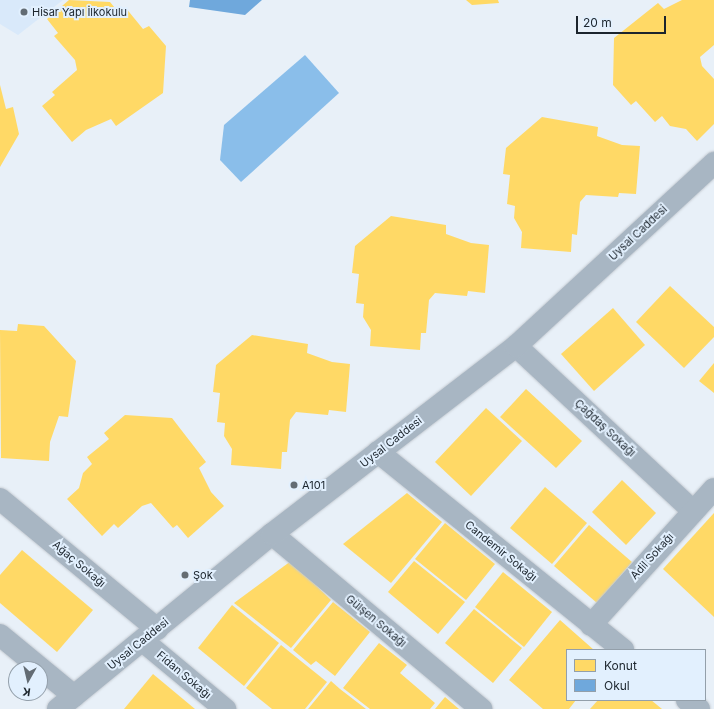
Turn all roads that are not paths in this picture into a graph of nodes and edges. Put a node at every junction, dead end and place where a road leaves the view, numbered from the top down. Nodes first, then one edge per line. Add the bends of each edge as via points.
1 (714, 164) edge
2 (516, 346) junction
3 (378, 452) junction
4 (714, 488) edge
5 (0, 499) edge
6 (693, 510) junction
7 (272, 534) junction
8 (591, 625) junction
9 (0, 635) edge
10 (150, 635) junction
11 (622, 649) edge
12 (688, 701) edge
13 (66, 702) edge
14 (225, 709) edge
15 (481, 709) edge
16 (699, 709) edge

1 - 2 street, Uysal Caddesi
2 - 3 street, Uysal Caddesi
2 - 6 street, Çağdaş Sokağı
3 - 7 street, Uysal Caddesi
3 - 8 street, Candemir Sokağı
4 - 6 street, Adil Sokağı
5 - 10 street, Ağaç Sokağı
6 - 8 street, Adil Sokağı
7 - 10 street, Uysal Caddesi
7 - 15 street, Gülşen Sokağı
8 - 11 street, Candemir Sokağı
9 - 13 street
10 - 13 street, Uysal Caddesi
10 - 14 street, Fidan Sokağı
12 - 16 street

